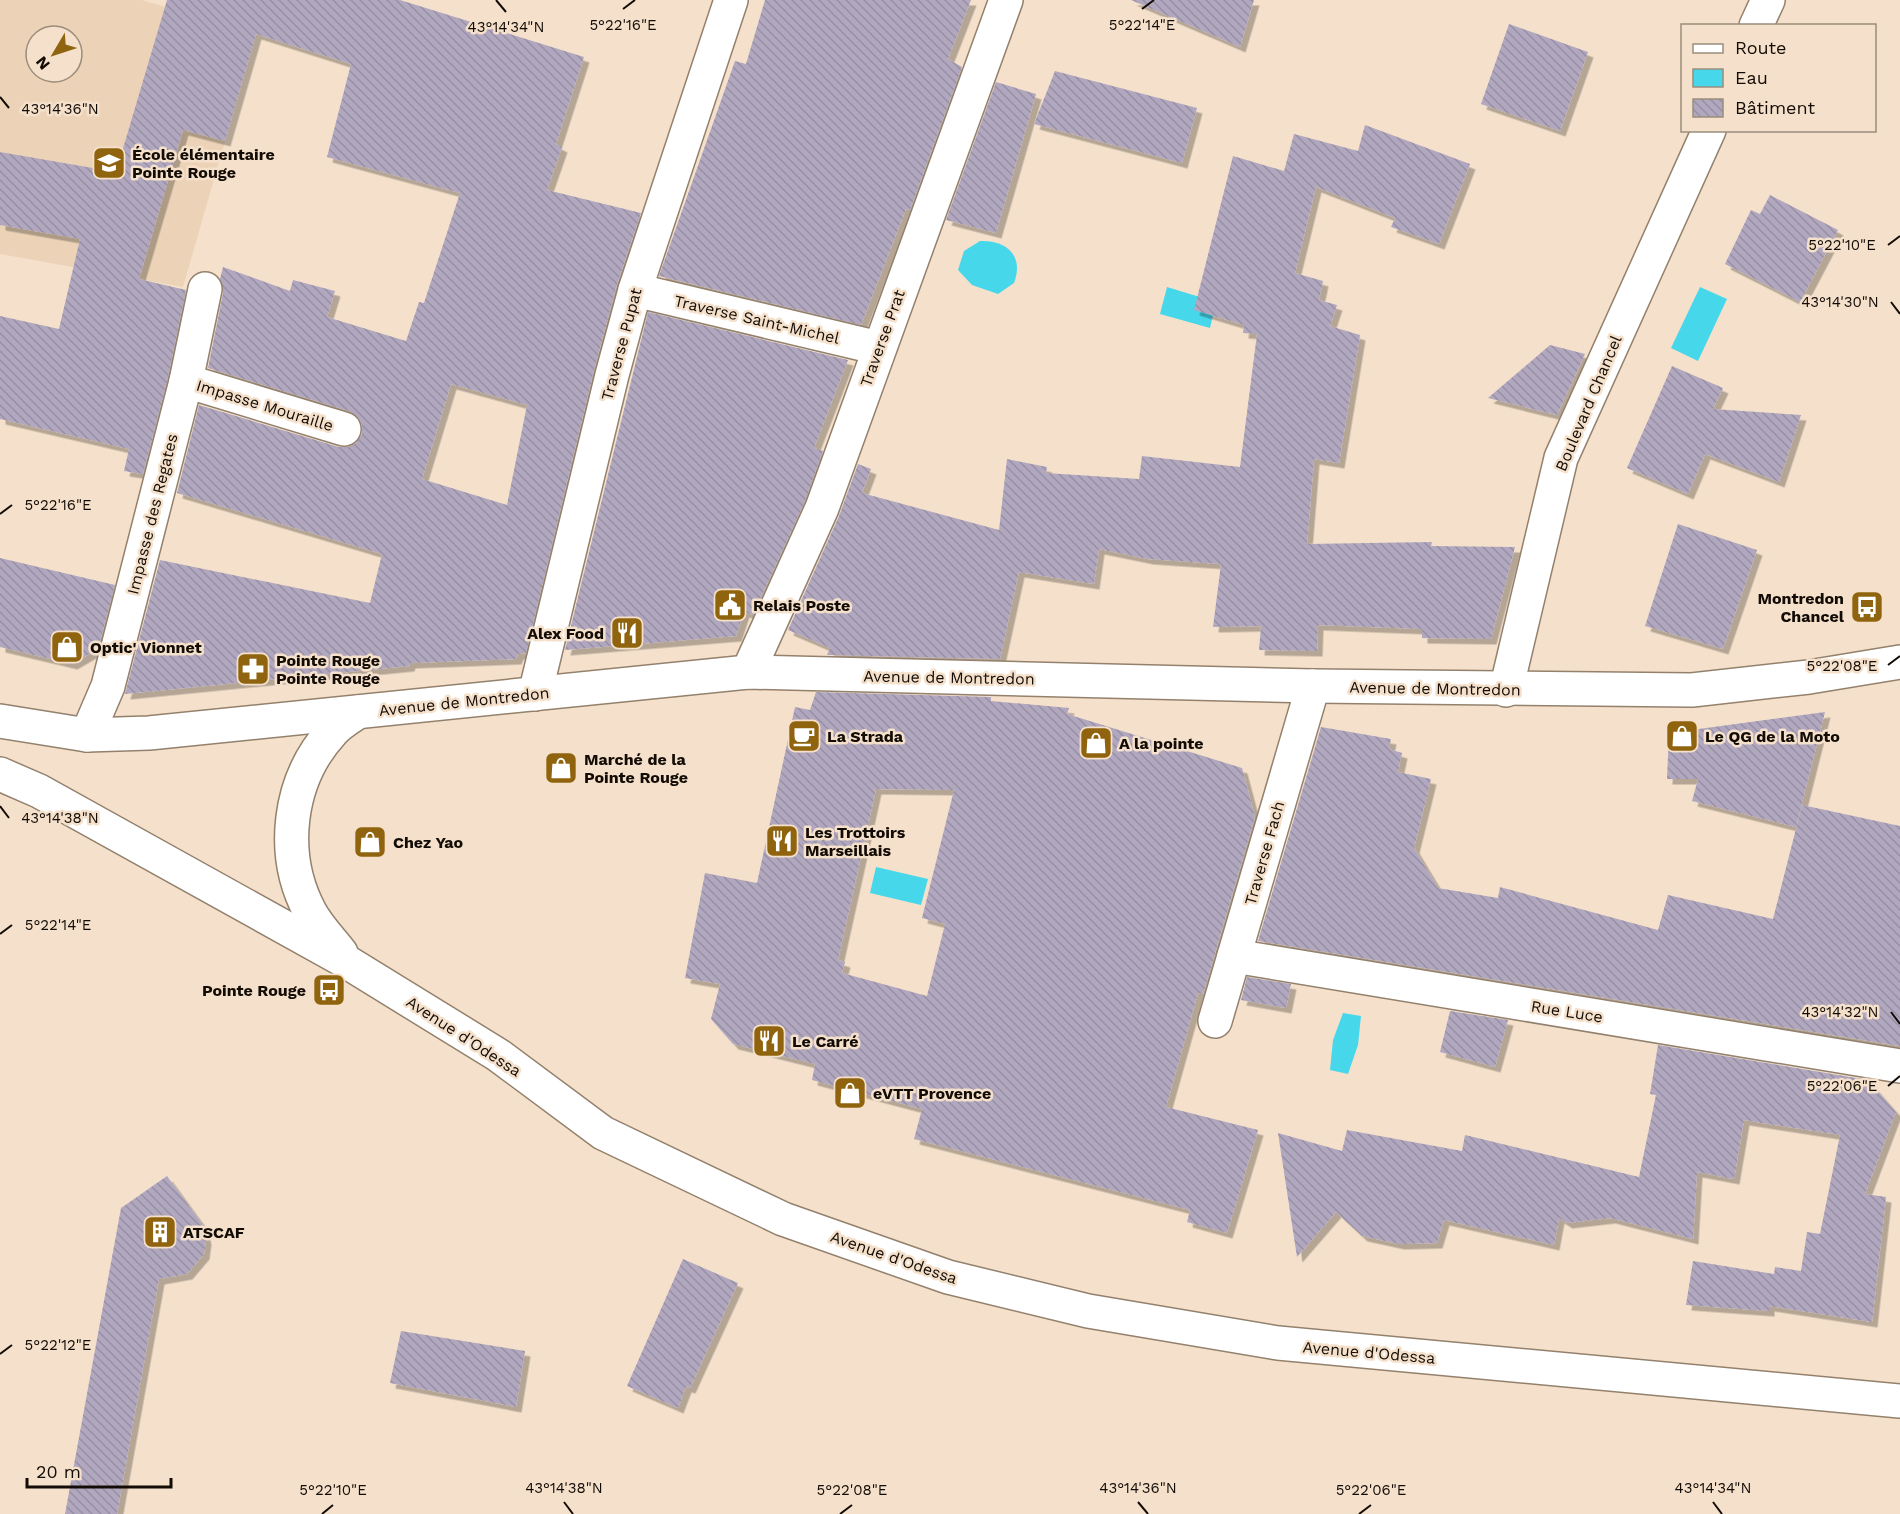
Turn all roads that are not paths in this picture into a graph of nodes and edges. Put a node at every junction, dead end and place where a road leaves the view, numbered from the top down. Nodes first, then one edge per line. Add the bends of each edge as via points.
1 (730, 0) edge
2 (1006, 0) edge
3 (1768, 0) edge
4 (1757, 24) edge
5 (1708, 132) edge
6 (205, 289) dead end
7 (635, 290) junction
8 (879, 348) junction
9 (186, 381) junction
10 (344, 429) dead end
11 (1900, 662) edge
12 (748, 672) junction
13 (1312, 686) junction
14 (1506, 690) junction
15 (535, 694) junction
16 (358, 711) junction
17 (0, 721) edge
18 (87, 735) junction
19 (0, 774) edge
20 (1234, 956) junction
21 (347, 962) junction
22 (1215, 1021) dead end
23 (1900, 1066) edge
24 (1900, 1401) edge

1 - 7 street, Traverse Pupat
2 - 8 street, Traverse Prat
3 - 4 street
5 - 14 street, Boulevard Chancel via 1561,458
6 - 9 street, Impasse des Regates
7 - 8 street, Traverse Saint-Michel
7 - 15 street, Traverse Pupat
8 - 12 street, Traverse Prat via 822,508
9 - 10 street, Impasse Mouraille
9 - 18 street, Impasse des Regates via 108,686
11 - 14 street, Avenue de Montredon via 1692,690
12 - 13 street, Avenue de Montredon
12 - 15 street, Avenue de Montredon
13 - 14 street, Avenue de Montredon
13 - 20 street, Traverse Fach
15 - 16 street, Avenue de Montredon
16 - 18 street, Avenue de Montredon via 149,733
16 - 21 street via 333,732 306,770 293,804 292,851 296,873 310,912
17 - 18 street, Avenue de Montredon
19 - 21 street, Avenue d'Odessa via 39,791
20 - 22 street, Traverse Fach
20 - 23 street, Rue Luce
21 - 24 street, Avenue d'Odessa via 498,1055 603,1133 783,1219 948,1277 1088,1311 1278,1343

